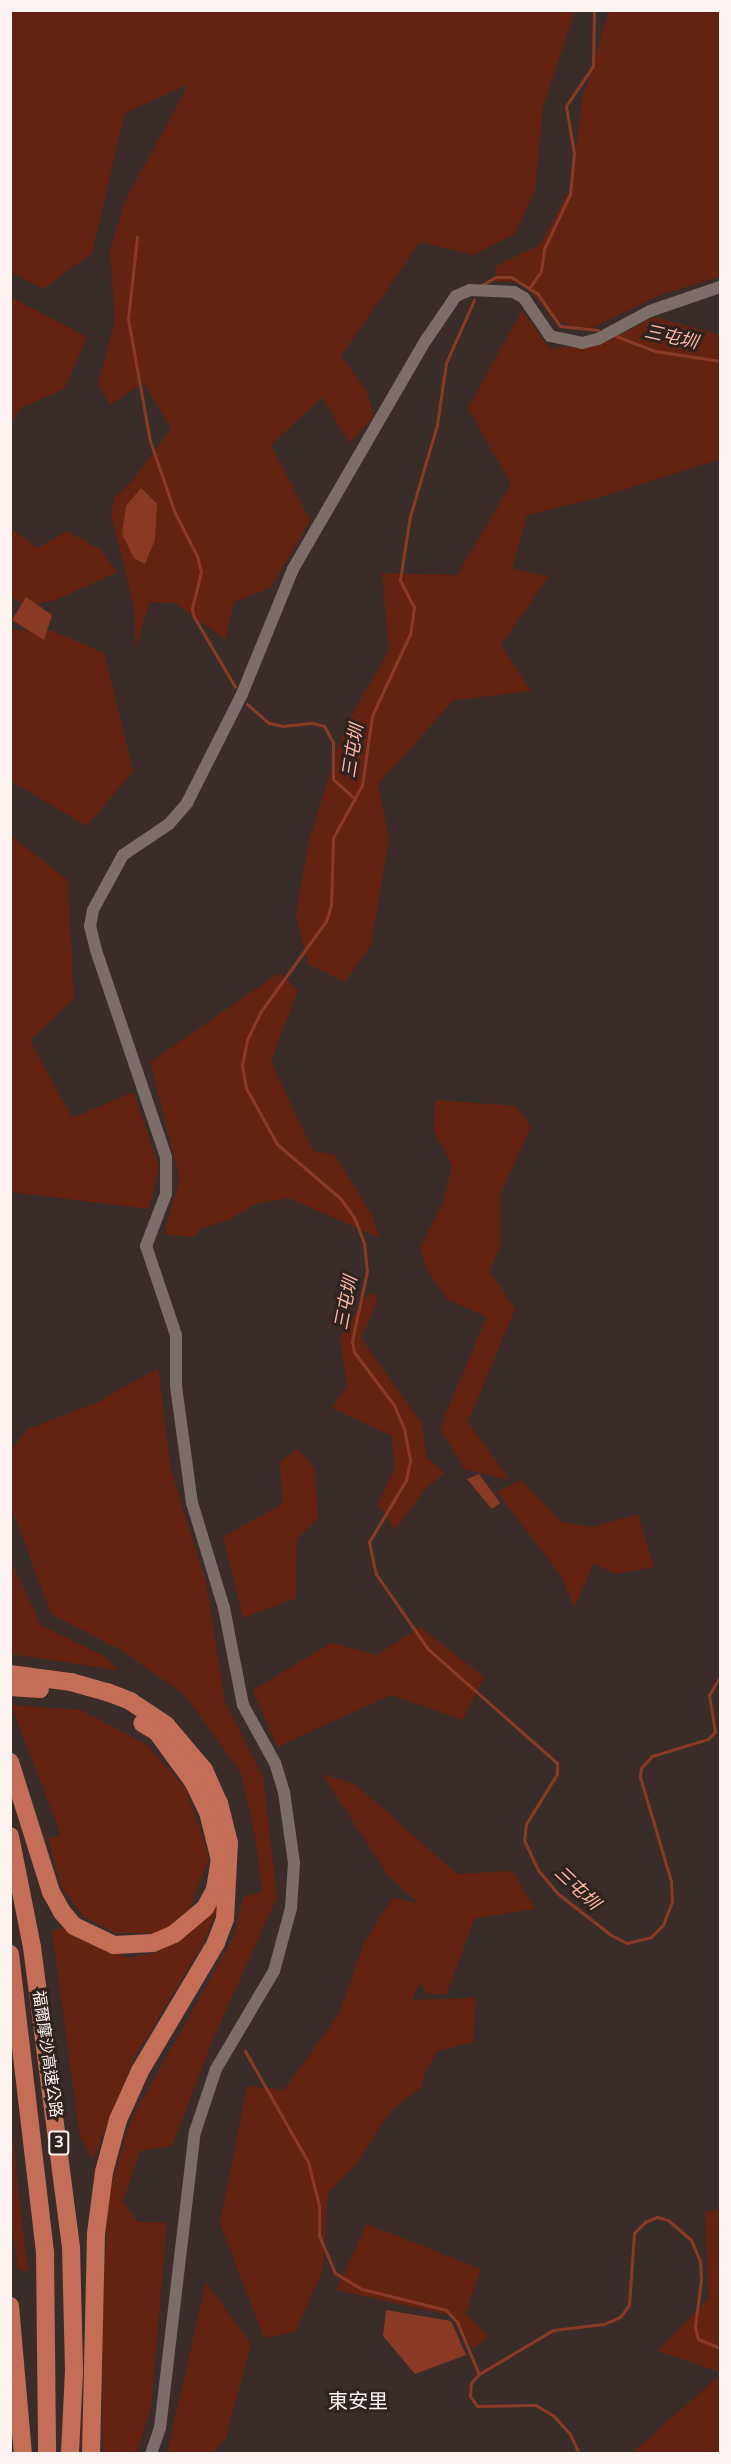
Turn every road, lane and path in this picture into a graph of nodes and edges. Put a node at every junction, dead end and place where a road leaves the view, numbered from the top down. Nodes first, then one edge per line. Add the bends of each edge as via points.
1 (720, 287) edge
2 (10, 1674) edge
3 (45, 1683) junction
4 (10, 1687) edge
5 (10, 1762) edge
6 (10, 1836) edge
7 (10, 1954) edge
8 (10, 2306) edge
9 (23, 2454) edge
10 (47, 2454) edge
11 (70, 2454) edge
12 (91, 2454) edge
13 (151, 2454) edge

1 - 13 street via 650,310 598,339 582,343 549,336 524,298 514,292 470,290 456,296 426,340 293,568 242,694 187,803 169,824 123,855 93,910 90,926 96,950 166,1157 166,1194 146,1246 176,1335 176,1386 192,1503 222,1598 243,1705 275,1763 284,1792 294,1863 291,1908 274,1971 216,2069 195,2132 160,2428
2 - 3 highway
3 - 4 highway
3 - 5 highway via 118,1709 157,1732 177,1757 208,1812 217,1841 220,1873 205,1908 174,1934 132,1947 114,1946 74,1926 51,1892
3 - 12 highway via 130,1701 166,1725 204,1770 219,1803 229,1843 225,1919 216,1943 140,2071 118,2120 104,2172 96,2234
6 - 11 highway, 福爾摩沙高速公路 / 3 via 34,1959 71,2247 74,2371
7 - 10 highway, 福爾摩沙高速公路 / 3 via 45,2252
8 - 9 highway

